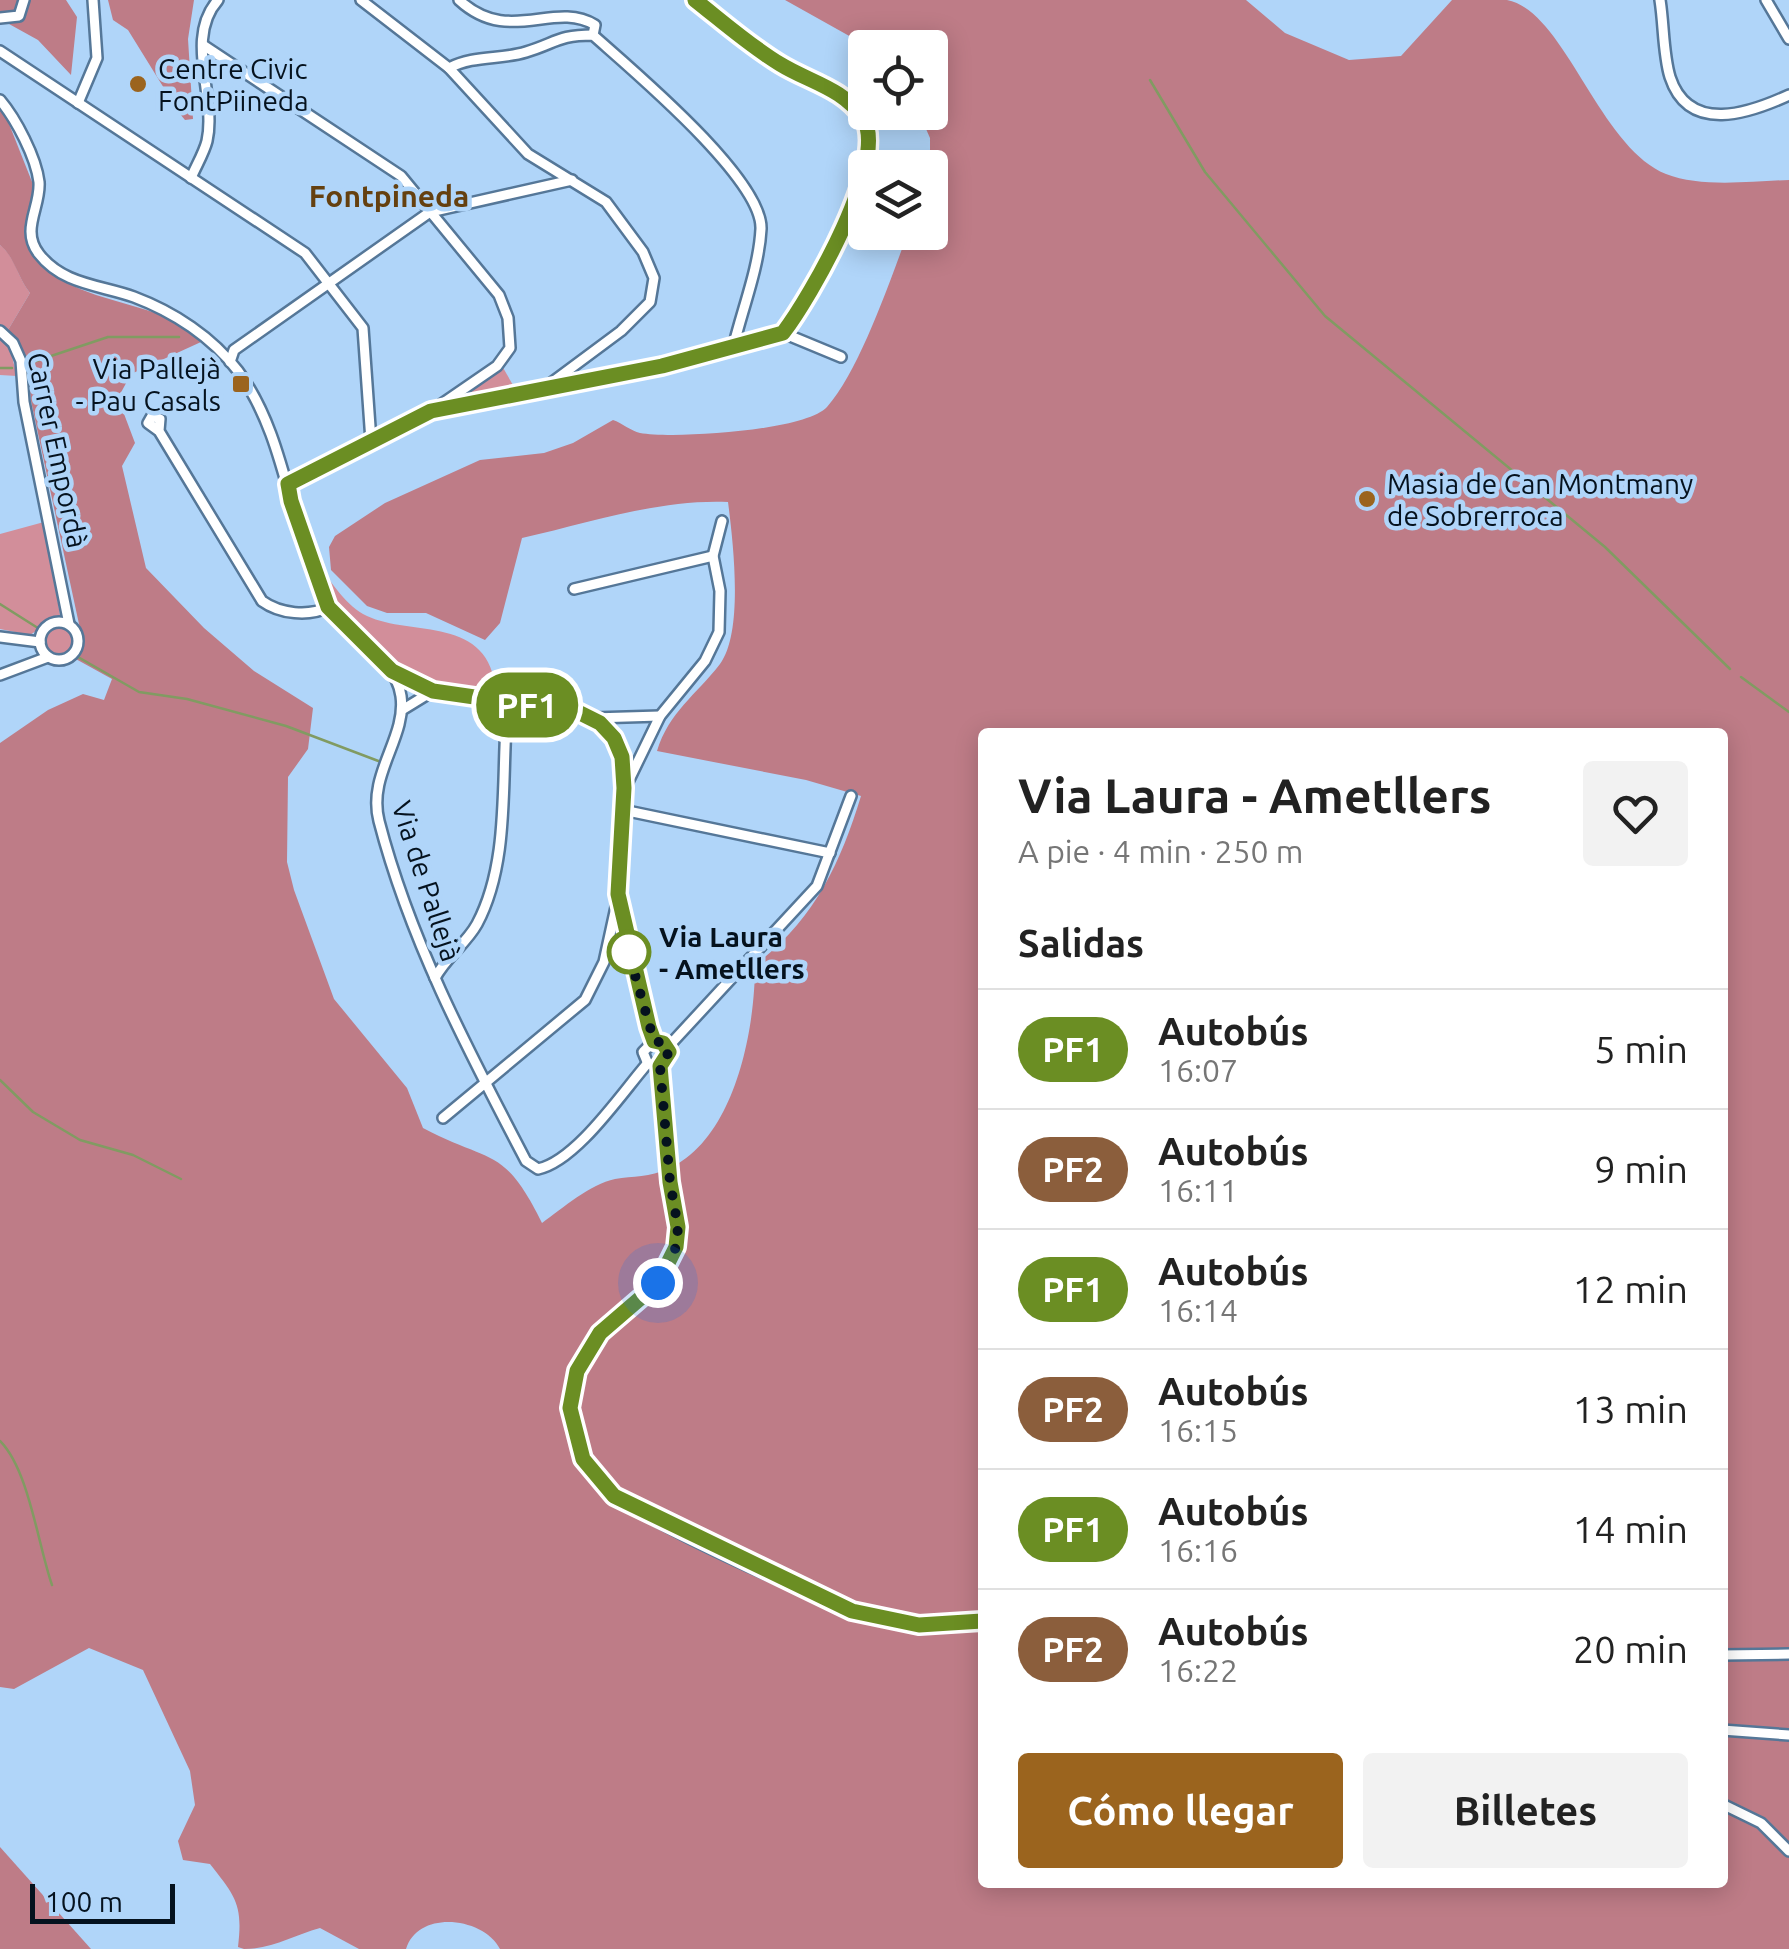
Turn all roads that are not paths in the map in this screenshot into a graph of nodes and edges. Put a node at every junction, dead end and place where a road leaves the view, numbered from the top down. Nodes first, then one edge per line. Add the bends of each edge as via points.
1 (24, 0) edge
2 (92, 0) edge
3 (218, 0) edge
4 (361, 0) edge
5 (458, 0) edge
6 (695, 0) edge
7 (1660, 0) edge
8 (1766, 0) edge
9 (0, 18) edge
10 (593, 35) junction
11 (1789, 39) edge
12 (203, 45) junction
13 (0, 51) edge
14 (449, 68) junction
15 (1789, 95) edge
16 (0, 100) edge
17 (78, 103) junction
18 (191, 178) junction
19 (572, 180) junction
20 (430, 212) junction
21 (328, 282) junction
22 (0, 331) edge
23 (783, 333) junction
24 (732, 348) junction
25 (841, 357) dead end
26 (230, 362) junction
27 (544, 389) junction
28 (431, 411) junction
29 (160, 431) dead end
30 (371, 441) junction
31 (288, 484) junction
32 (722, 520) dead end
33 (713, 556) junction
34 (574, 589) dead end
35 (328, 607) junction
36 (69, 624) junction
37 (0, 637) edge
38 (40, 642) junction
39 (48, 657) junction
40 (392, 671) junction
41 (0, 675) edge
42 (433, 691) junction
43 (492, 700) junction
44 (527, 705) junction
45 (402, 710) junction
46 (660, 716) junction
47 (593, 718) junction
48 (506, 726) junction
49 (624, 788) junction
50 (851, 796) dead end
51 (623, 810) junction
52 (830, 853) junction
53 (618, 894) junction
54 (424, 948) junction
55 (446, 957) junction
56 (434, 978) junction
57 (654, 1041) junction
58 (667, 1048) junction
59 (647, 1064) junction
60 (660, 1066) junction
61 (484, 1086) junction
62 (443, 1118) dead end
63 (978, 1621) edge
64 (1789, 1654) edge
65 (1728, 1656) edge
66 (1728, 1730) edge
67 (1789, 1735) edge
68 (1728, 1807) edge
69 (1789, 1851) edge

1 - 9 street via 20,16
2 - 17 street via 96,58
3 - 12 street via 208,14
4 - 14 street
5 - 10 street via 502,22 567,10 595,25
6 - 23 street via 783,66 836,92 868,130 848,213 824,268
7 - 15 street via 1670,78 1694,108 1716,117
8 - 11 street
10 - 14 street via 563,35 525,53
10 - 24 street via 725,160 756,205 761,226
12 - 18 street via 208,139
12 - 20 street via 401,176
13 - 17 street
14 - 19 street via 528,154
16 - 26 street via 38,178 32,239 43,259 71,279 178,318
17 - 18 street
18 - 21 street via 305,253
19 - 20 street
19 - 27 street via 606,202 654,278 650,302
20 - 21 street
20 - 28 street via 498,295 510,348 497,366
21 - 26 street via 234,350
21 - 30 street via 363,328
22 - 36 street, Carrer Empordà via 21,362
23 - 24 street
23 - 25 street
24 - 27 street
26 - 31 street via 255,402
27 - 28 street
28 - 30 street
29 - 35 street via 262,601 310,614
30 - 31 street
31 - 35 street
32 - 33 street
33 - 34 street
33 - 46 street via 719,632
35 - 40 street
36 - 38 street via 47,626
36 - 39 street via 78,637 75,651 64,660
37 - 38 street
38 - 39 street
39 - 41 street
40 - 42 street
40 - 45 street
42 - 43 street
42 - 45 street
43 - 44 street
43 - 48 street
44 - 47 street
44 - 48 street
45 - 54 street, Via de Pallejà via 378,779 376,809
46 - 47 street
46 - 49 street
47 - 49 street via 614,738
48 - 55 street via 490,895 474,929
49 - 51 street
50 - 52 street
51 - 52 street
51 - 53 street
52 - 58 street via 817,886
53 - 57 street
53 - 61 street via 604,962 584,1000
54 - 55 street
54 - 56 street, Via de Pallejà
55 - 56 street
56 - 61 street, Via de Pallejà
57 - 58 street
57 - 59 street via 643,1052
58 - 60 street
59 - 60 street
59 - 61 street, Via de Pallejà via 583,1138 538,1169 526,1161
60 - 63 street via 676,1247 658,1283 600,1333 577,1371 570,1408 583,1459 614,1496 852,1611 919,1625
61 - 62 street
64 - 65 street
66 - 67 street
68 - 69 street via 1753,1817

